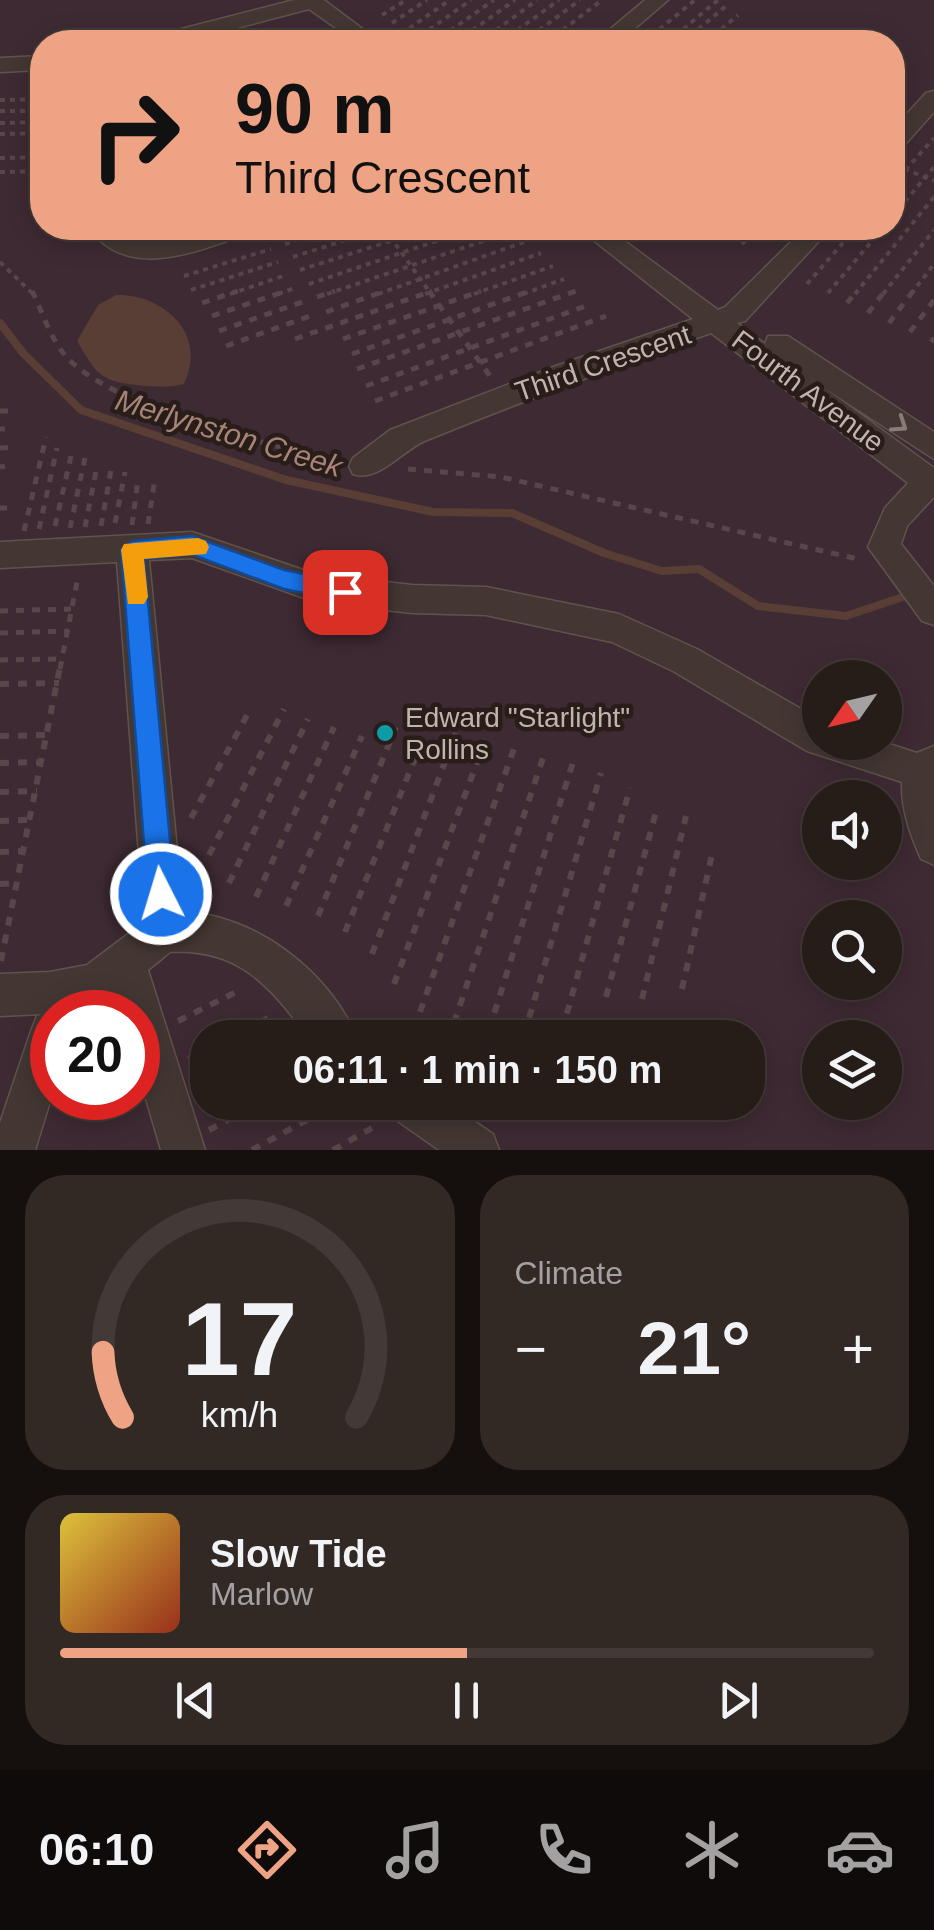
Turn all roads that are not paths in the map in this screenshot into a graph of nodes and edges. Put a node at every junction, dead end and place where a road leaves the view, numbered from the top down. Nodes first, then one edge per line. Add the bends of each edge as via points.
1 (658, 0) edge
2 (297, 2) edge
3 (200, 30) edge
4 (326, 30) edge
5 (348, 30) edge
6 (621, 30) edge
7 (30, 64) edge
8 (0, 66) edge
9 (934, 98) edge
10 (905, 130) edge
11 (118, 240) edge
12 (196, 240) edge
13 (609, 240) edge
14 (635, 240) edge
15 (807, 240) edge
16 (726, 318) junction
17 (934, 448) edge
18 (364, 466) dead end
19 (932, 482) edge
20 (131, 534) junction
21 (10, 551) edge
22 (933, 609) edge
23 (802, 728) edge
24 (899, 760) edge
25 (927, 767) edge
26 (934, 846) edge
27 (164, 932) junction
28 (126, 963) junction
29 (89, 990) edge
30 (0, 994) edge
31 (30, 1004) edge
32 (322, 1020) edge
33 (30, 1099) edge
34 (434, 1120) edge
35 (192, 1142) edge
36 (13, 1150) edge
37 (478, 1150) edge

1 - 6 lane
2 - 3 lane
2 - 4 lane
2 - 5 lane
7 - 8 lane
9 - 10 lane
11 - 12 lane via 150,253
13 - 16 lane, Fourth Avenue
14 - 16 lane, Fourth Avenue
15 - 16 lane, Third Crescent
16 -> 17 lane, Fourth Avenue
16 - 18 lane, Third Crescent via 402,438
16 - 19 lane, Fourth Avenue
19 - 22 lane via 898,512 884,547
20 - 21 lane
20 - 23 lane via 192,545 315,588 486,601 620,629
20 - 27 lane
24 - 25 lane
25 - 26 lane via 920,802
27 - 28 lane
27 - 32 lane via 199,932 251,949 294,984
28 - 29 lane
28 - 35 lane
30 - 31 lane
33 - 36 lane
34 - 37 lane

